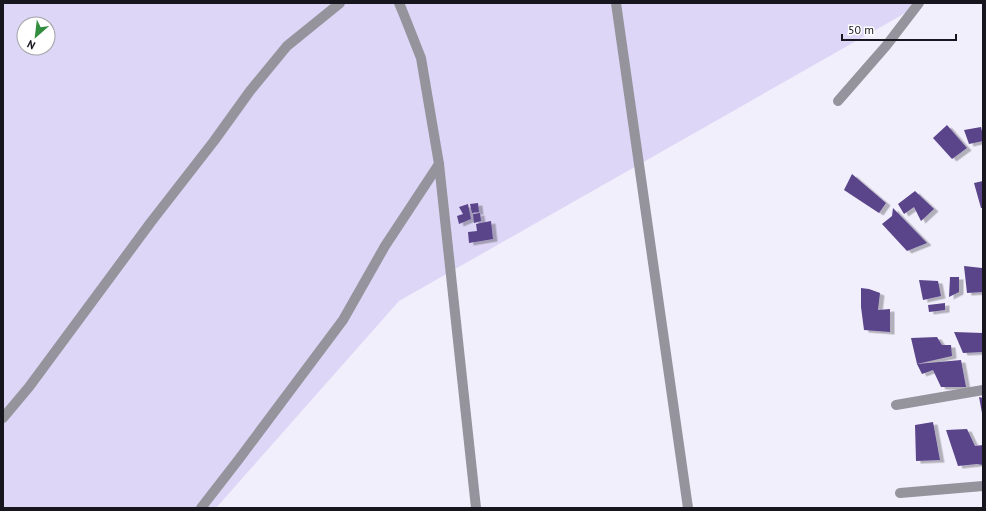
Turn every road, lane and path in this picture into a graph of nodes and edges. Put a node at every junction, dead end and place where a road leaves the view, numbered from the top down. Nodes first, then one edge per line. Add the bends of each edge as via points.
1 (340, 3) edge
2 (398, 3) edge
3 (616, 3) edge
4 (919, 3) edge
5 (838, 101) dead end
6 (438, 164) junction
7 (983, 390) edge
8 (896, 405) dead end
9 (3, 418) edge
10 (983, 486) edge
11 (900, 493) dead end
12 (201, 508) edge
13 (476, 508) edge
14 (688, 508) edge

1 - 9 street via 287,46 250,91
2 - 6 street via 421,58
3 - 14 street
4 - 5 street
6 - 12 street via 385,246 343,320
6 - 13 street
7 - 8 street
10 - 11 street

